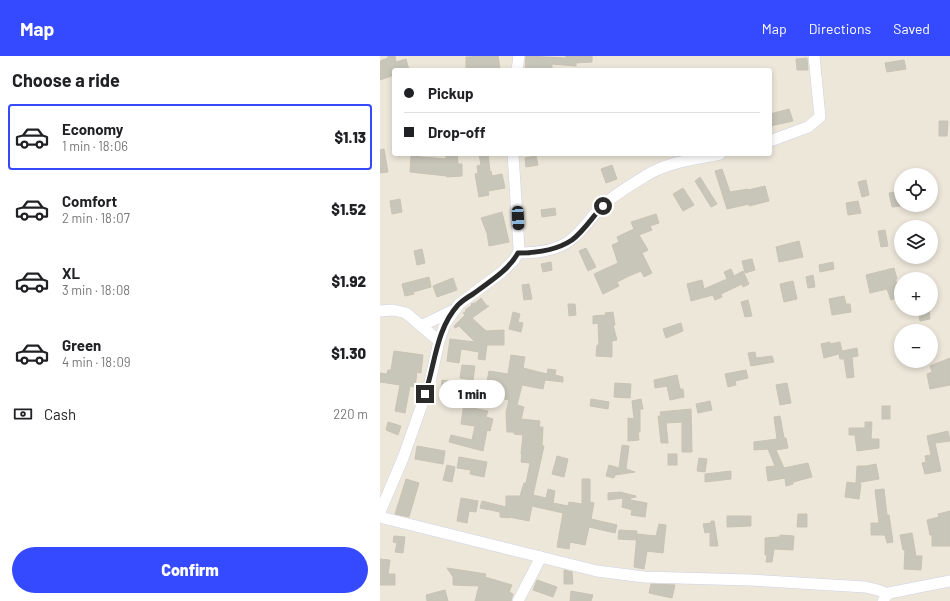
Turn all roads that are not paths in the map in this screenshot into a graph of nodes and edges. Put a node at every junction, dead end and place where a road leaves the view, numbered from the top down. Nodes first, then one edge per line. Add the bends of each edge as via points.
1 (518, 56) edge
2 (814, 56) edge
3 (517, 68) edge
4 (772, 140) edge
5 (513, 156) edge
6 (711, 156) edge
7 (518, 253) junction
8 (454, 310) junction
9 (380, 311) edge
10 (421, 326) junction
11 (439, 341) junction
12 (380, 512) edge
13 (380, 517) edge
14 (541, 557) junction
15 (950, 581) edge
16 (885, 598) edge
17 (518, 601) edge

1 - 3 street
2 - 4 street via 819,118 808,127
5 - 7 street
6 - 7 street via 656,170 603,206 572,239 539,252
7 - 8 street via 502,272
8 - 10 street
8 - 11 street via 445,324
9 - 10 street via 402,311
10 - 11 street
11 - 12 street via 427,389 403,458
13 - 14 street
14 - 16 street via 597,571 644,577 865,587 878,590
14 - 17 street
15 - 16 street

